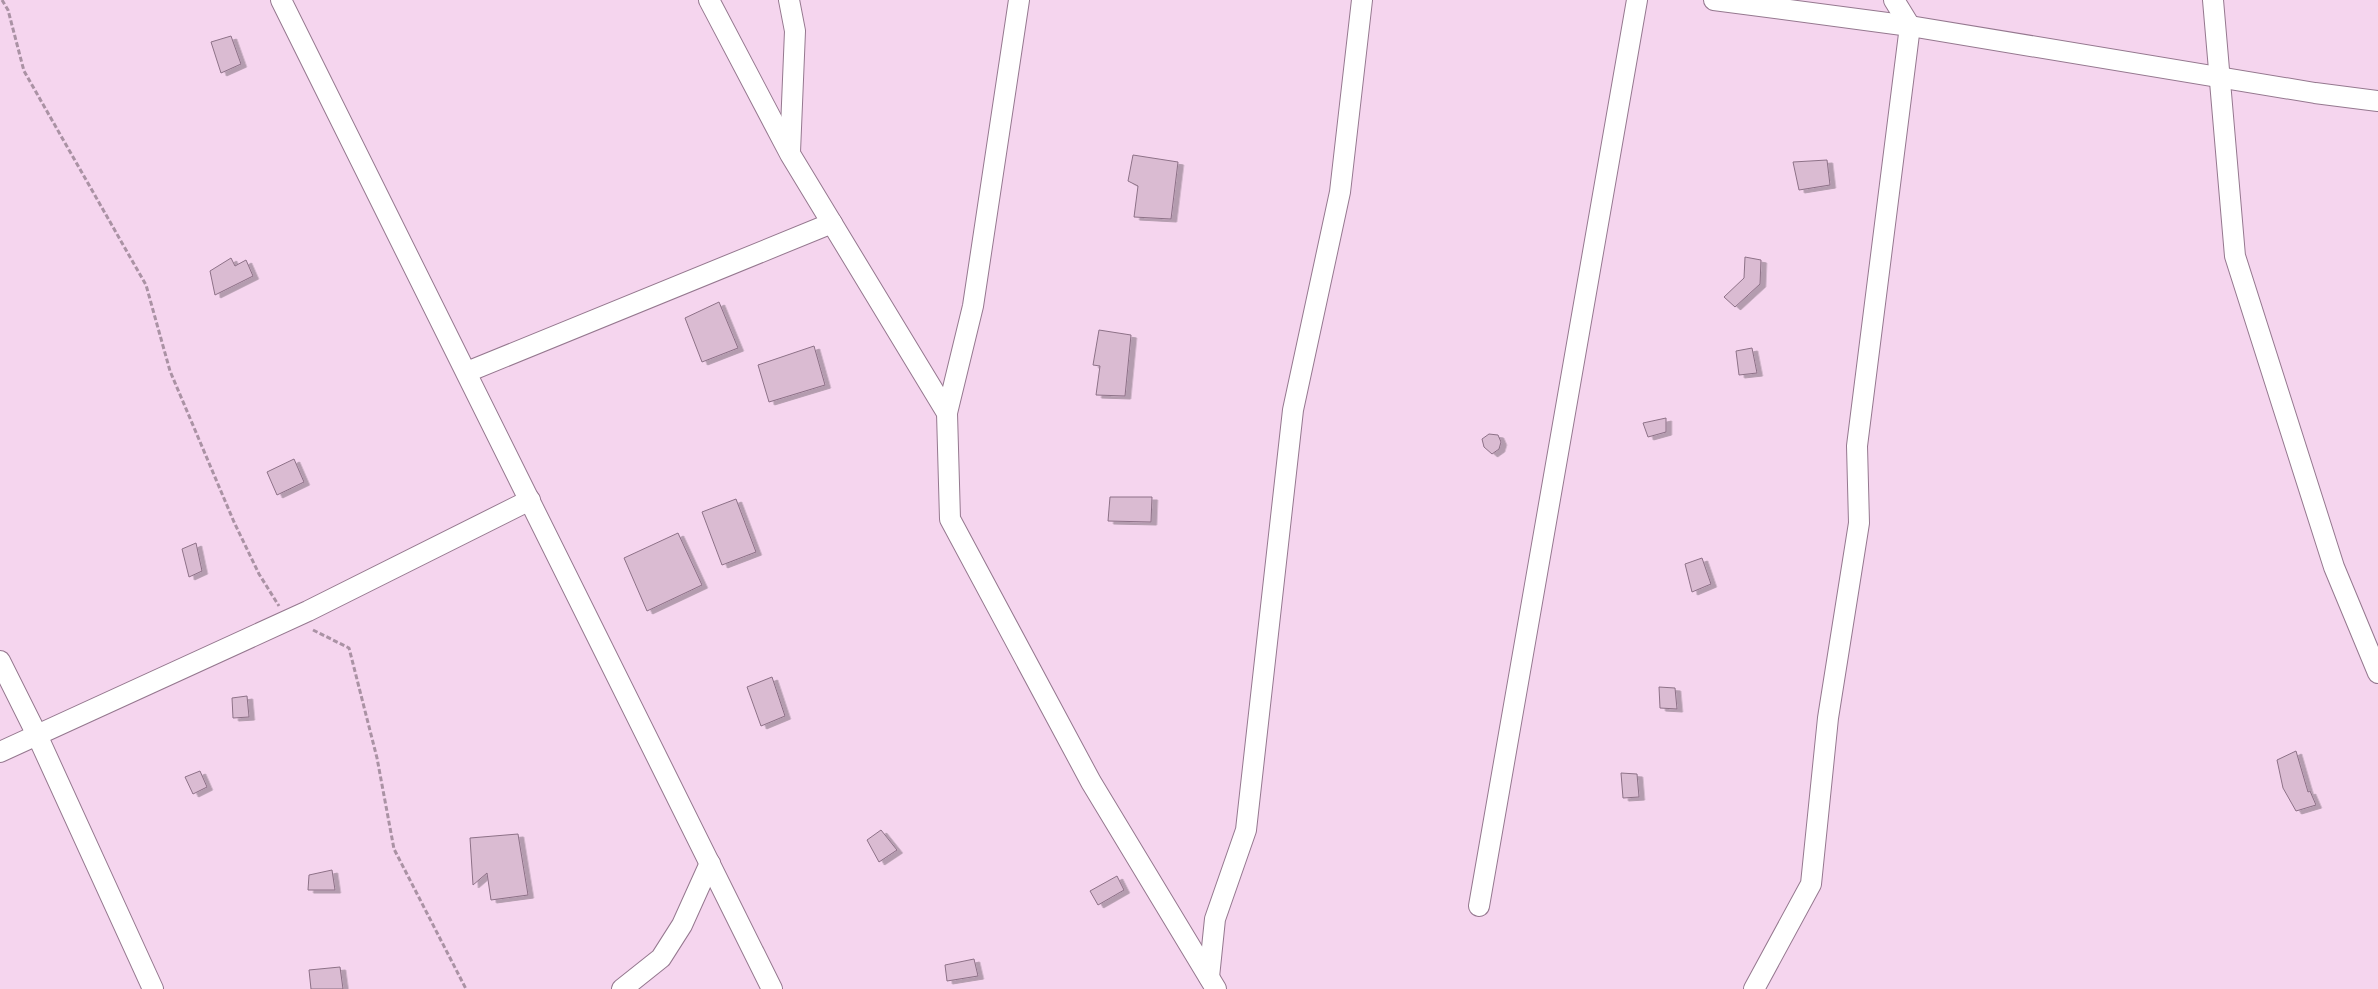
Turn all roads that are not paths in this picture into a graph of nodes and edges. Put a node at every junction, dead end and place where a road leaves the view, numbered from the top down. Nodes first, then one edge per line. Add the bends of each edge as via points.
1 (281, 0) edge
2 (709, 0) edge
3 (789, 0) edge
4 (1019, 0) edge
5 (1362, 0) edge
6 (1637, 0) edge
7 (1714, 0) edge
8 (1894, 0) edge
9 (2213, 0) edge
10 (1910, 26) junction
11 (2220, 76) junction
12 (2378, 101) edge
13 (790, 154) junction
14 (832, 223) junction
15 (467, 372) junction
16 (947, 413) junction
17 (530, 500) junction
18 (0, 661) edge
19 (2378, 673) edge
20 (37, 735) junction
21 (0, 752) edge
22 (710, 863) junction
23 (1479, 906) dead end
24 (1212, 983) edge
25 (153, 989) edge
26 (622, 989) edge
27 (772, 989) edge
28 (1754, 989) edge

1 - 15 street
2 - 13 street
3 - 13 street via 795,31
4 - 16 street via 973,306
5 - 24 street via 1340,192 1293,410 1246,830 1214,919
6 - 23 street
7 - 10 street
8 - 10 street
9 - 11 street
10 - 11 street
10 - 28 street via 1857,446 1859,523 1828,718 1811,884
11 - 12 street
11 - 19 street via 2235,256 2334,567
13 - 14 street
14 - 15 street
14 - 16 street
15 - 17 street
16 - 24 street via 950,519 1091,782
17 - 20 street via 288,620
17 - 22 street
18 - 20 street
20 - 21 street
20 - 25 street
22 - 26 street via 682,925 661,958
22 - 27 street

